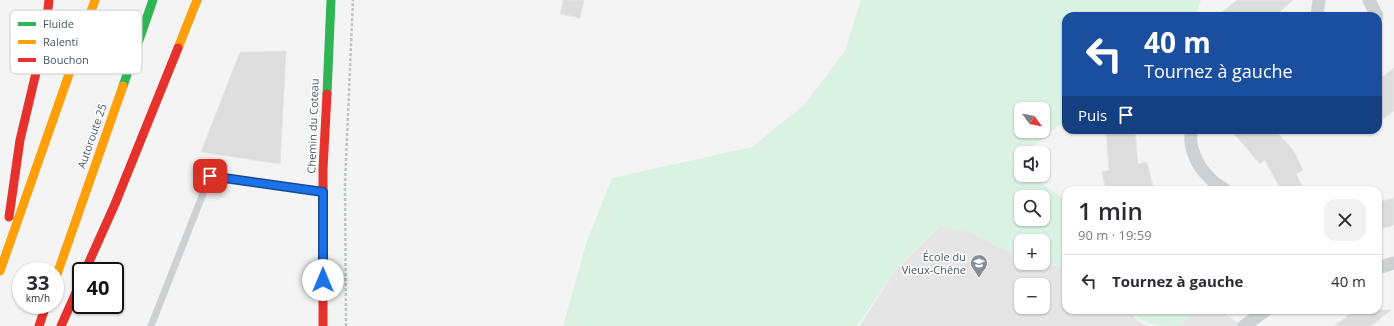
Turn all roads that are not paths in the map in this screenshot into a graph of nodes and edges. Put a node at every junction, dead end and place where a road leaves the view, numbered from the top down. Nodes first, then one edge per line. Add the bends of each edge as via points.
1 (49, 0) edge
2 (95, 0) edge
3 (153, 0) edge
4 (197, 0) edge
5 (331, 0) edge
6 (1319, 0) edge
7 (1369, 0) edge
8 (48, 10) edge
9 (91, 10) edge
10 (1318, 12) edge
11 (1375, 12) edge
12 (142, 31) edge
13 (36, 74) edge
14 (69, 74) edge
15 (127, 74) edge
16 (1190, 134) edge
17 (1220, 186) edge
18 (323, 192) junction
19 (61, 262) edge
20 (90, 262) edge
21 (1394, 263) edge
22 (1, 267) edge
23 (1382, 267) edge
24 (72, 301) edge
25 (43, 314) edge
26 (1260, 314) edge
27 (39, 326) edge
28 (61, 326) edge
29 (151, 326) edge
30 (323, 326) edge
31 (1244, 326) edge

1 - 8 main road
2 - 9 main road
3 - 12 main road, Autoroute 25
4 - 20 main road
5 - 18 main road, Chemin du Coteau
6 - 10 street
7 - 11 street
13 - 22 main road via 20,140
14 - 22 main road
15 - 19 main road, Autoroute 25
16 - 17 street via 1194,154 1200,166 1208,177
18 - 29 lane via 210,176
18 - 30 main road, Chemin du Coteau
21 - 23 street
24 - 28 main road
25 - 27 main road
26 - 31 street

